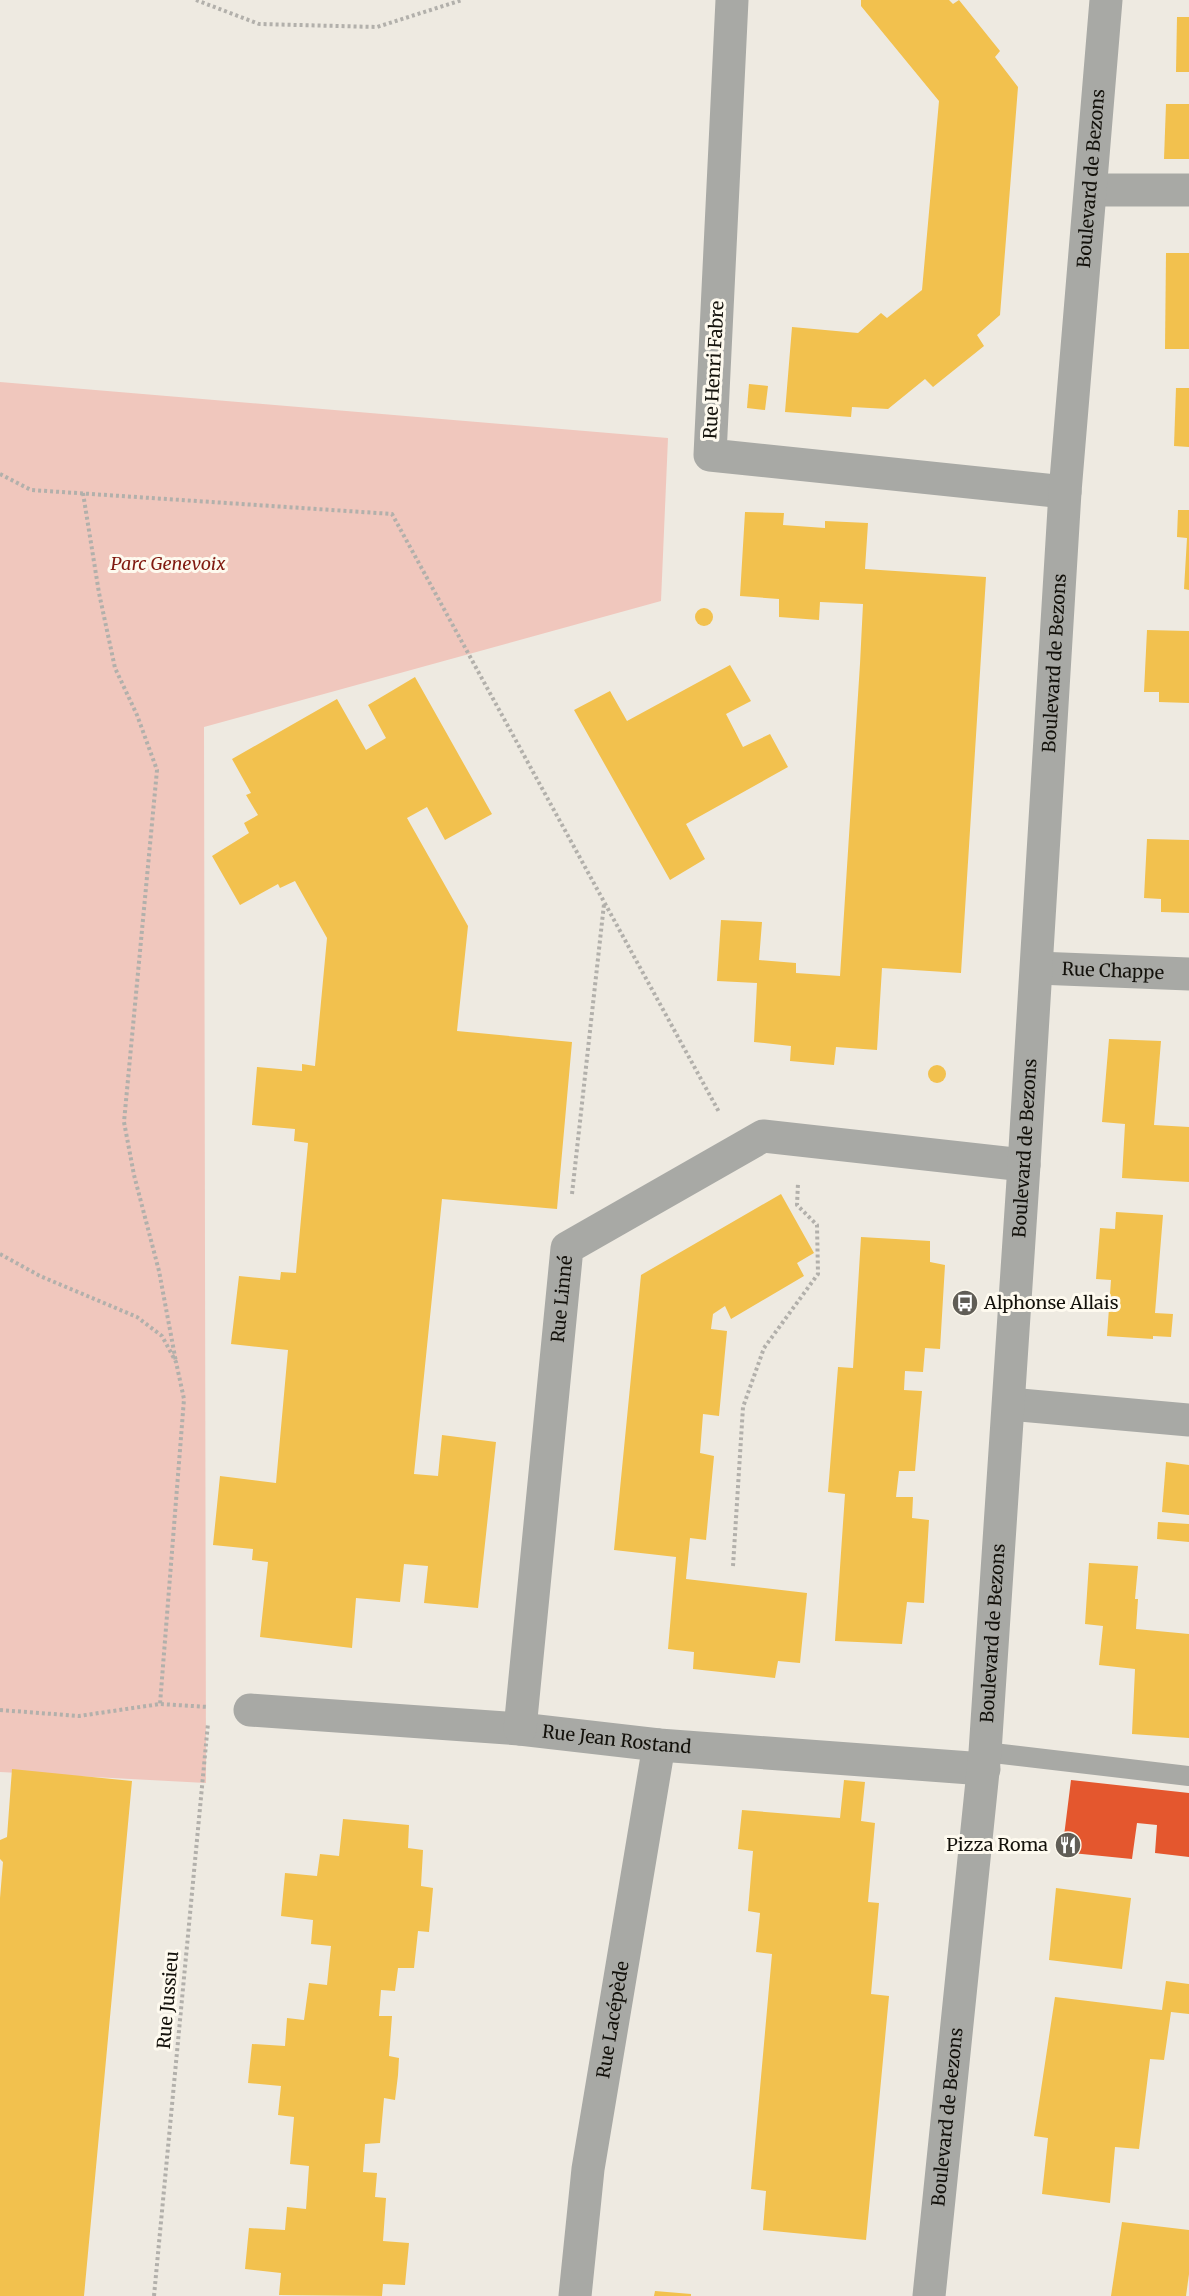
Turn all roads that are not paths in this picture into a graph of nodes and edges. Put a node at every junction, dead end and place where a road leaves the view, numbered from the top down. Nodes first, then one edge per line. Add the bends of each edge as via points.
1 (732, 0) edge
2 (1106, 0) edge
3 (1091, 190) junction
4 (1189, 190) edge
5 (1065, 492) junction
6 (1037, 968) junction
7 (1189, 974) edge
8 (1024, 1165) junction
9 (1009, 1404) junction
10 (1189, 1420) edge
11 (250, 1710) road end
12 (520, 1729) junction
13 (659, 1745) junction
14 (984, 1760) junction
15 (1189, 1776) edge
16 (575, 2296) edge
17 (929, 2296) edge

1 - 5 street, Rue Henri Fabre via 710,455
2 - 3 street, Boulevard de Bezons
3 - 4 street
3 - 5 street, Boulevard de Bezons
5 - 6 street, Boulevard de Bezons
6 - 7 street, Rue Chappe
6 - 8 street, Boulevard de Bezons
8 - 9 street, Boulevard de Bezons
8 - 12 street, Rue Linné via 800,1139 751,1143 567,1248
9 - 10 street
9 - 14 street, Boulevard de Bezons
11 - 12 street, Rue Jean Rostand
12 - 13 street, Rue Jean Rostand
13 - 14 street, Rue Jean Rostand
13 - 16 street, Rue Lacépède via 588,2169
14 - 15 lane
14 - 17 street, Boulevard de Bezons

